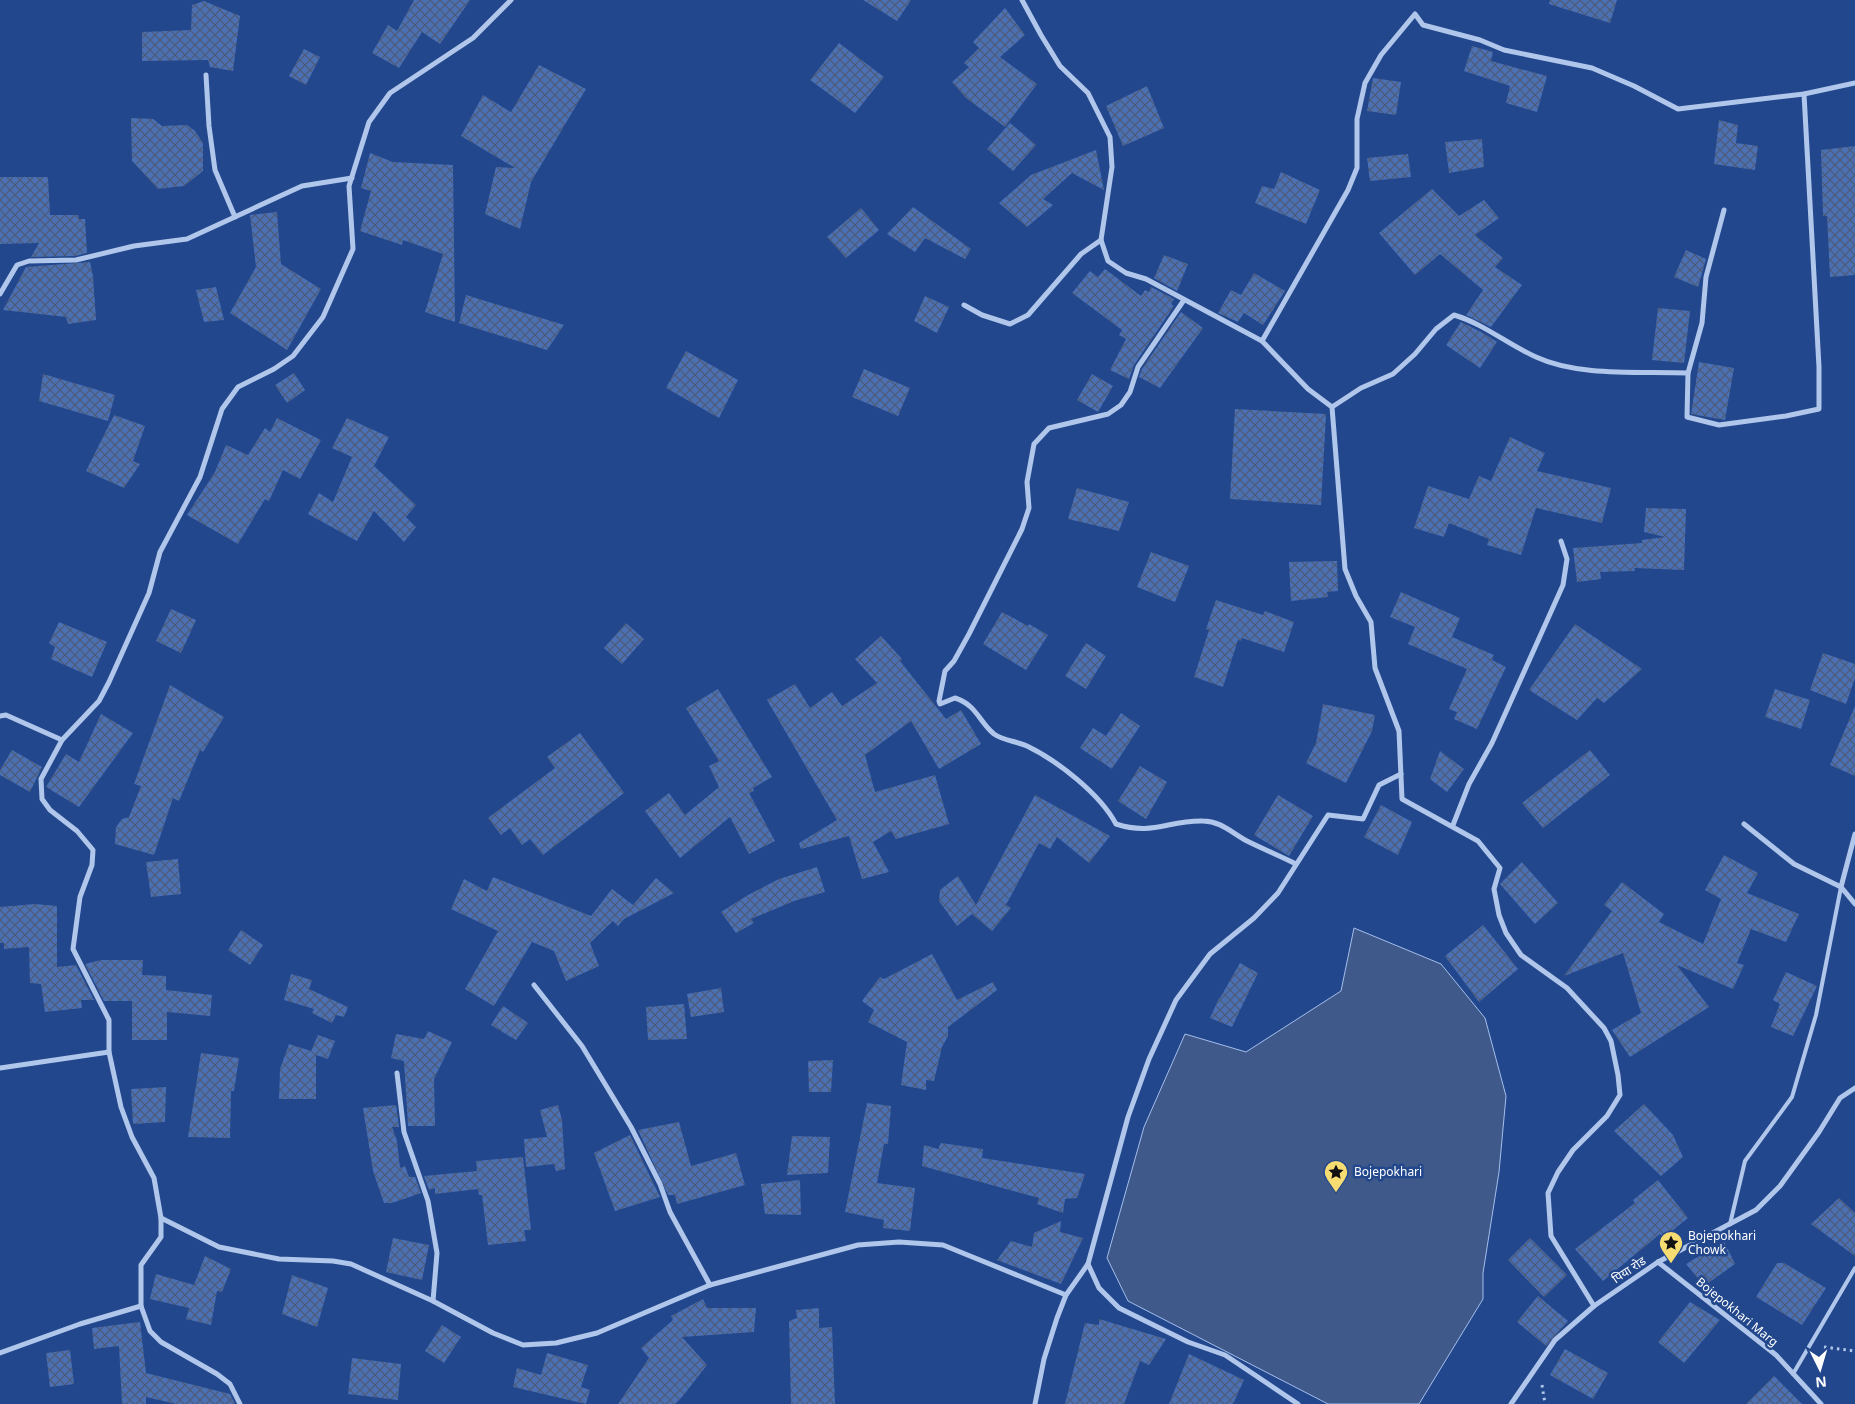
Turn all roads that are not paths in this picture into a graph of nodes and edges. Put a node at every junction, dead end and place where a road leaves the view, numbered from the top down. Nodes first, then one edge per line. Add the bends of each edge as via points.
1 (511, 0) edge
2 (1022, 0) edge
3 (206, 75) dead end
4 (1855, 83) edge
5 (1804, 94) junction
6 (352, 178) junction
7 (1724, 210) dead end
8 (235, 217) junction
9 (1101, 240) junction
10 (0, 294) edge
11 (1184, 300) junction
12 (964, 305) dead end
13 (1262, 342) junction
14 (1688, 373) junction
15 (1332, 407) junction
16 (1561, 541) dead end
17 (0, 716) edge
18 (62, 740) junction
19 (1401, 774) junction
20 (1744, 824) dead end
21 (1453, 825) junction
22 (1855, 834) edge
23 (1296, 864) junction
24 (1841, 887) junction
25 (1855, 904) edge
26 (534, 984) dead end
27 (109, 1052) junction
28 (0, 1068) edge
29 (397, 1073) dead end
30 (1855, 1088) edge
31 (161, 1218) junction
32 (1730, 1224) junction
33 (1658, 1262) junction
34 (1088, 1264) junction
35 (1855, 1268) edge
36 (710, 1285) junction
37 (1066, 1295) junction
38 (433, 1301) junction
39 (142, 1306) junction
40 (1594, 1306) junction
41 (0, 1353) edge
42 (1793, 1374) junction
43 (240, 1404) edge
44 (1035, 1404) edge
45 (1298, 1404) edge
46 (1511, 1404) edge
47 (1820, 1404) edge

1 - 6 street via 474,38 390,93 369,122
2 - 9 street via 1060,66 1088,93 1110,137 1112,167
3 - 8 street via 215,170
4 - 5 street
5 - 13 street via 1678,109 1592,68 1504,50 1423,25 1414,14 1365,83 1357,119 1357,168 1348,190
5 - 14 street via 1819,409 1719,425 1687,417
6 - 8 street via 302,186
6 - 18 street via 349,186 353,249 323,317 293,356 231,393 222,408 200,477 160,552 149,593 109,682 99,701
7 - 14 street via 1706,277 1702,323
8 - 10 street via 187,239 134,246 76,260 29,261 17,265
9 - 11 street via 1108,261
9 - 12 street via 1081,254 1028,315 1010,324
11 - 13 street
11 - 23 street via 1138,367 1130,392 1121,404 1108,414 1049,428 1034,444 1027,482 1029,508 1022,530 969,634 945,671 939,701 940,704 960,699 974,708 994,733 1010,742 1025,745 1052,762 1108,808 1116,824 1151,830 1204,820 1228,827 1246,840
13 - 15 street via 1308,389
14 - 15 street via 1574,369 1536,358 1475,322 1454,316 1393,374 1361,388
15 - 19 street via 1345,569 1371,622 1375,668 1399,731
16 - 21 street via 1567,558 1563,585 1492,743 1469,784
17 - 18 street
18 - 27 street via 41,780 42,799 93,850 92,865 80,897 73,948 109,1020
19 - 21 street via 1402,799
19 - 23 street via 1379,785 1363,819 1328,815
20 - 24 street via 1794,864
21 - 40 street via 1478,841 1500,868 1494,888 1499,915 1506,933 1521,955 1567,988 1604,1028 1611,1041 1620,1095 1607,1116 1573,1150 1548,1193 1551,1236
22 - 24 street
23 - 34 street via 1278,894 1210,954 1176,1000 1149,1059 1128,1117
24 - 25 street
24 - 32 lane via 1816,1015 1792,1097 1745,1162
26 - 36 street via 582,1046 631,1127 654,1169 670,1212
27 - 28 street
27 - 31 street via 132,1137 154,1178
29 - 38 street via 404,1132 428,1201 438,1253
30 - 32 street, पिया रोड via 1840,1098 1780,1186 1756,1210
31 - 38 street via 219,1247 279,1259 351,1264
31 - 39 street via 162,1237 141,1265
32 - 33 street, पिया रोड
33 - 40 street, पिया रोड
33 - 42 street, Bojepokhari Marg via 1776,1355
34 - 37 street
34 - 45 street via 1099,1288 1119,1308 1188,1342 1225,1355
35 - 42 lane
36 - 37 street via 858,1245 899,1242 943,1245
36 - 38 street via 597,1333 556,1343 523,1345
37 - 44 street via 1044,1359
39 - 41 street
39 - 43 street via 150,1331 161,1342 224,1379
40 - 46 street, पिया रोड via 1556,1340
42 - 47 street, Bojepokhari Marg

